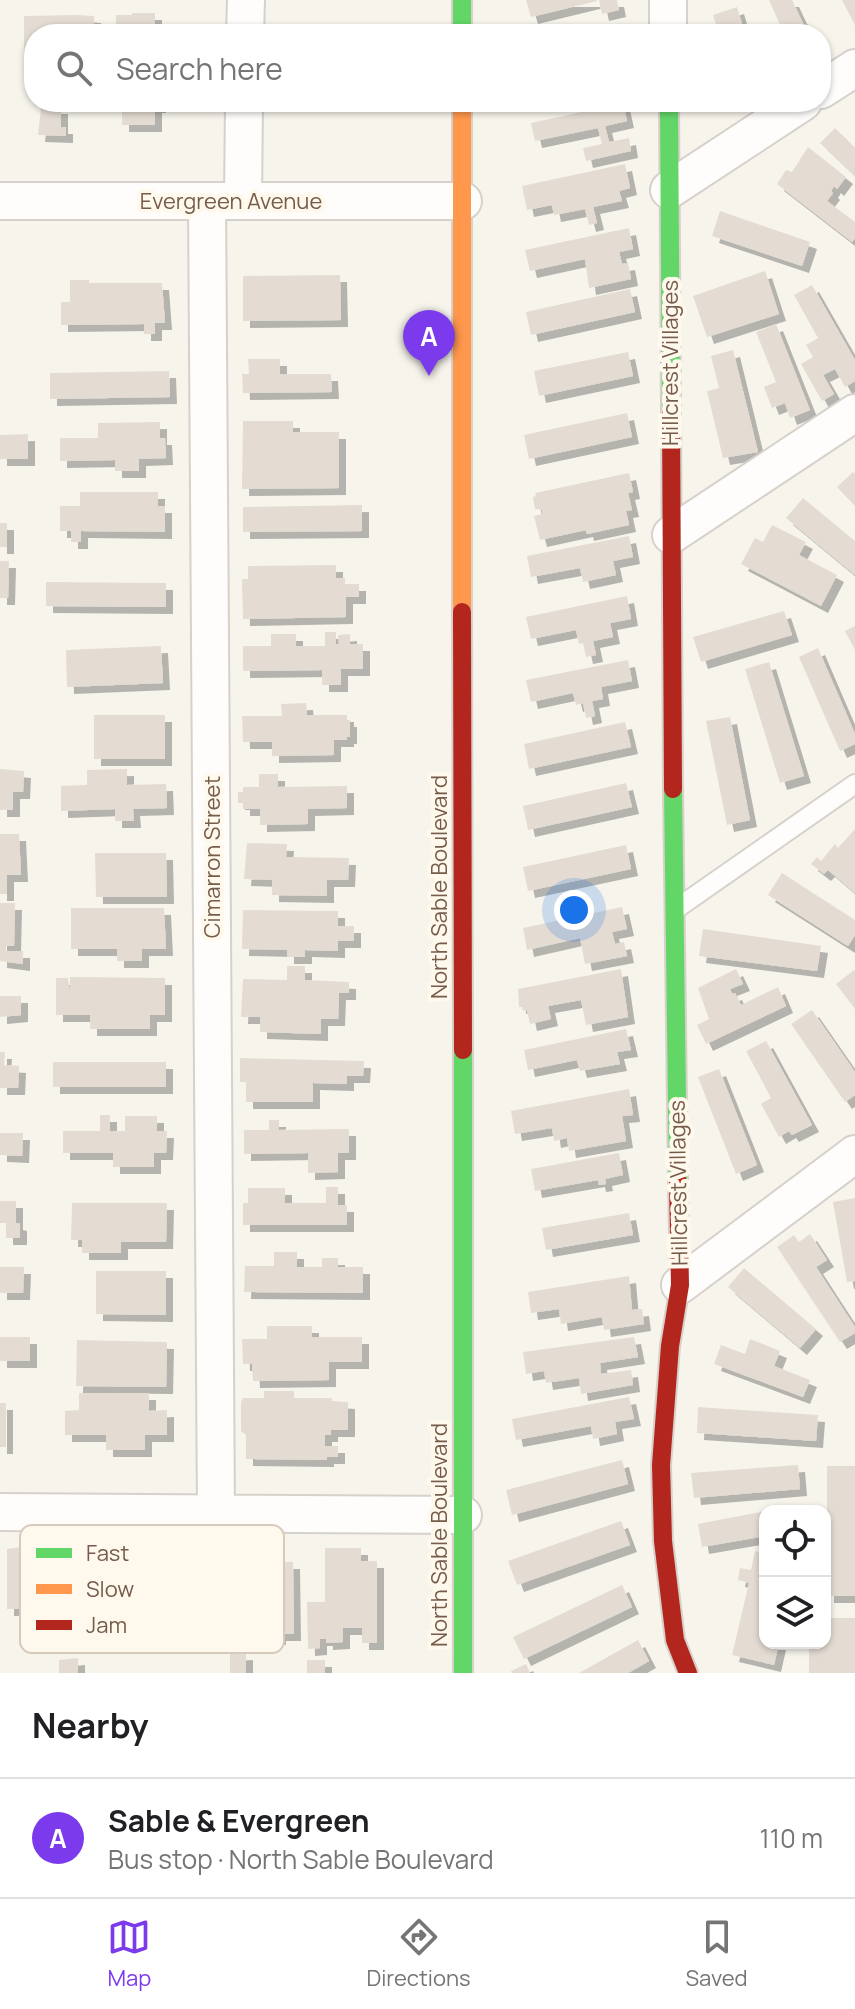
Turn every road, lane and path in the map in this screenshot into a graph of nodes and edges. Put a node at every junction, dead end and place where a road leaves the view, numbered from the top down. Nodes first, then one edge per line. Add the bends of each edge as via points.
1 (246, 0) edge
2 (462, 0) edge
3 (668, 0) edge
4 (245, 24) edge
5 (462, 24) edge
6 (668, 24) edge
7 (855, 68) edge
8 (831, 84) edge
9 (244, 112) edge
10 (462, 112) edge
11 (669, 112) edge
12 (788, 112) edge
13 (669, 190) junction
14 (0, 201) edge
15 (207, 201) junction
16 (243, 201) junction
17 (463, 201) junction
18 (855, 413) edge
19 (671, 535) junction
20 (855, 784) edge
21 (674, 911) junction
22 (855, 1154) edge
23 (680, 1285) junction
24 (0, 1512) edge
25 (216, 1514) junction
26 (463, 1515) junction
27 (463, 1673) edge
28 (688, 1673) edge

1 - 4 street
2 - 5 street
3 - 6 street
7 - 8 street
9 - 16 street
10 - 17 street, North Sable Boulevard
11 - 13 street, Hillcrest Villages
12 - 13 street
13 - 19 street, Hillcrest Villages
14 - 15 street, Evergreen Avenue
15 - 16 street, Evergreen Avenue
15 - 25 street, Cimarron Street
16 - 17 street, Evergreen Avenue
17 - 26 street, North Sable Boulevard
18 - 19 street
19 - 21 street, Hillcrest Villages
20 - 21 lane
21 - 23 street, Hillcrest Villages
22 - 23 street, Hillcrest Villages
23 - 28 street via 661,1465 663,1541 675,1640
24 - 25 street
25 - 26 street
26 - 27 street, North Sable Boulevard

